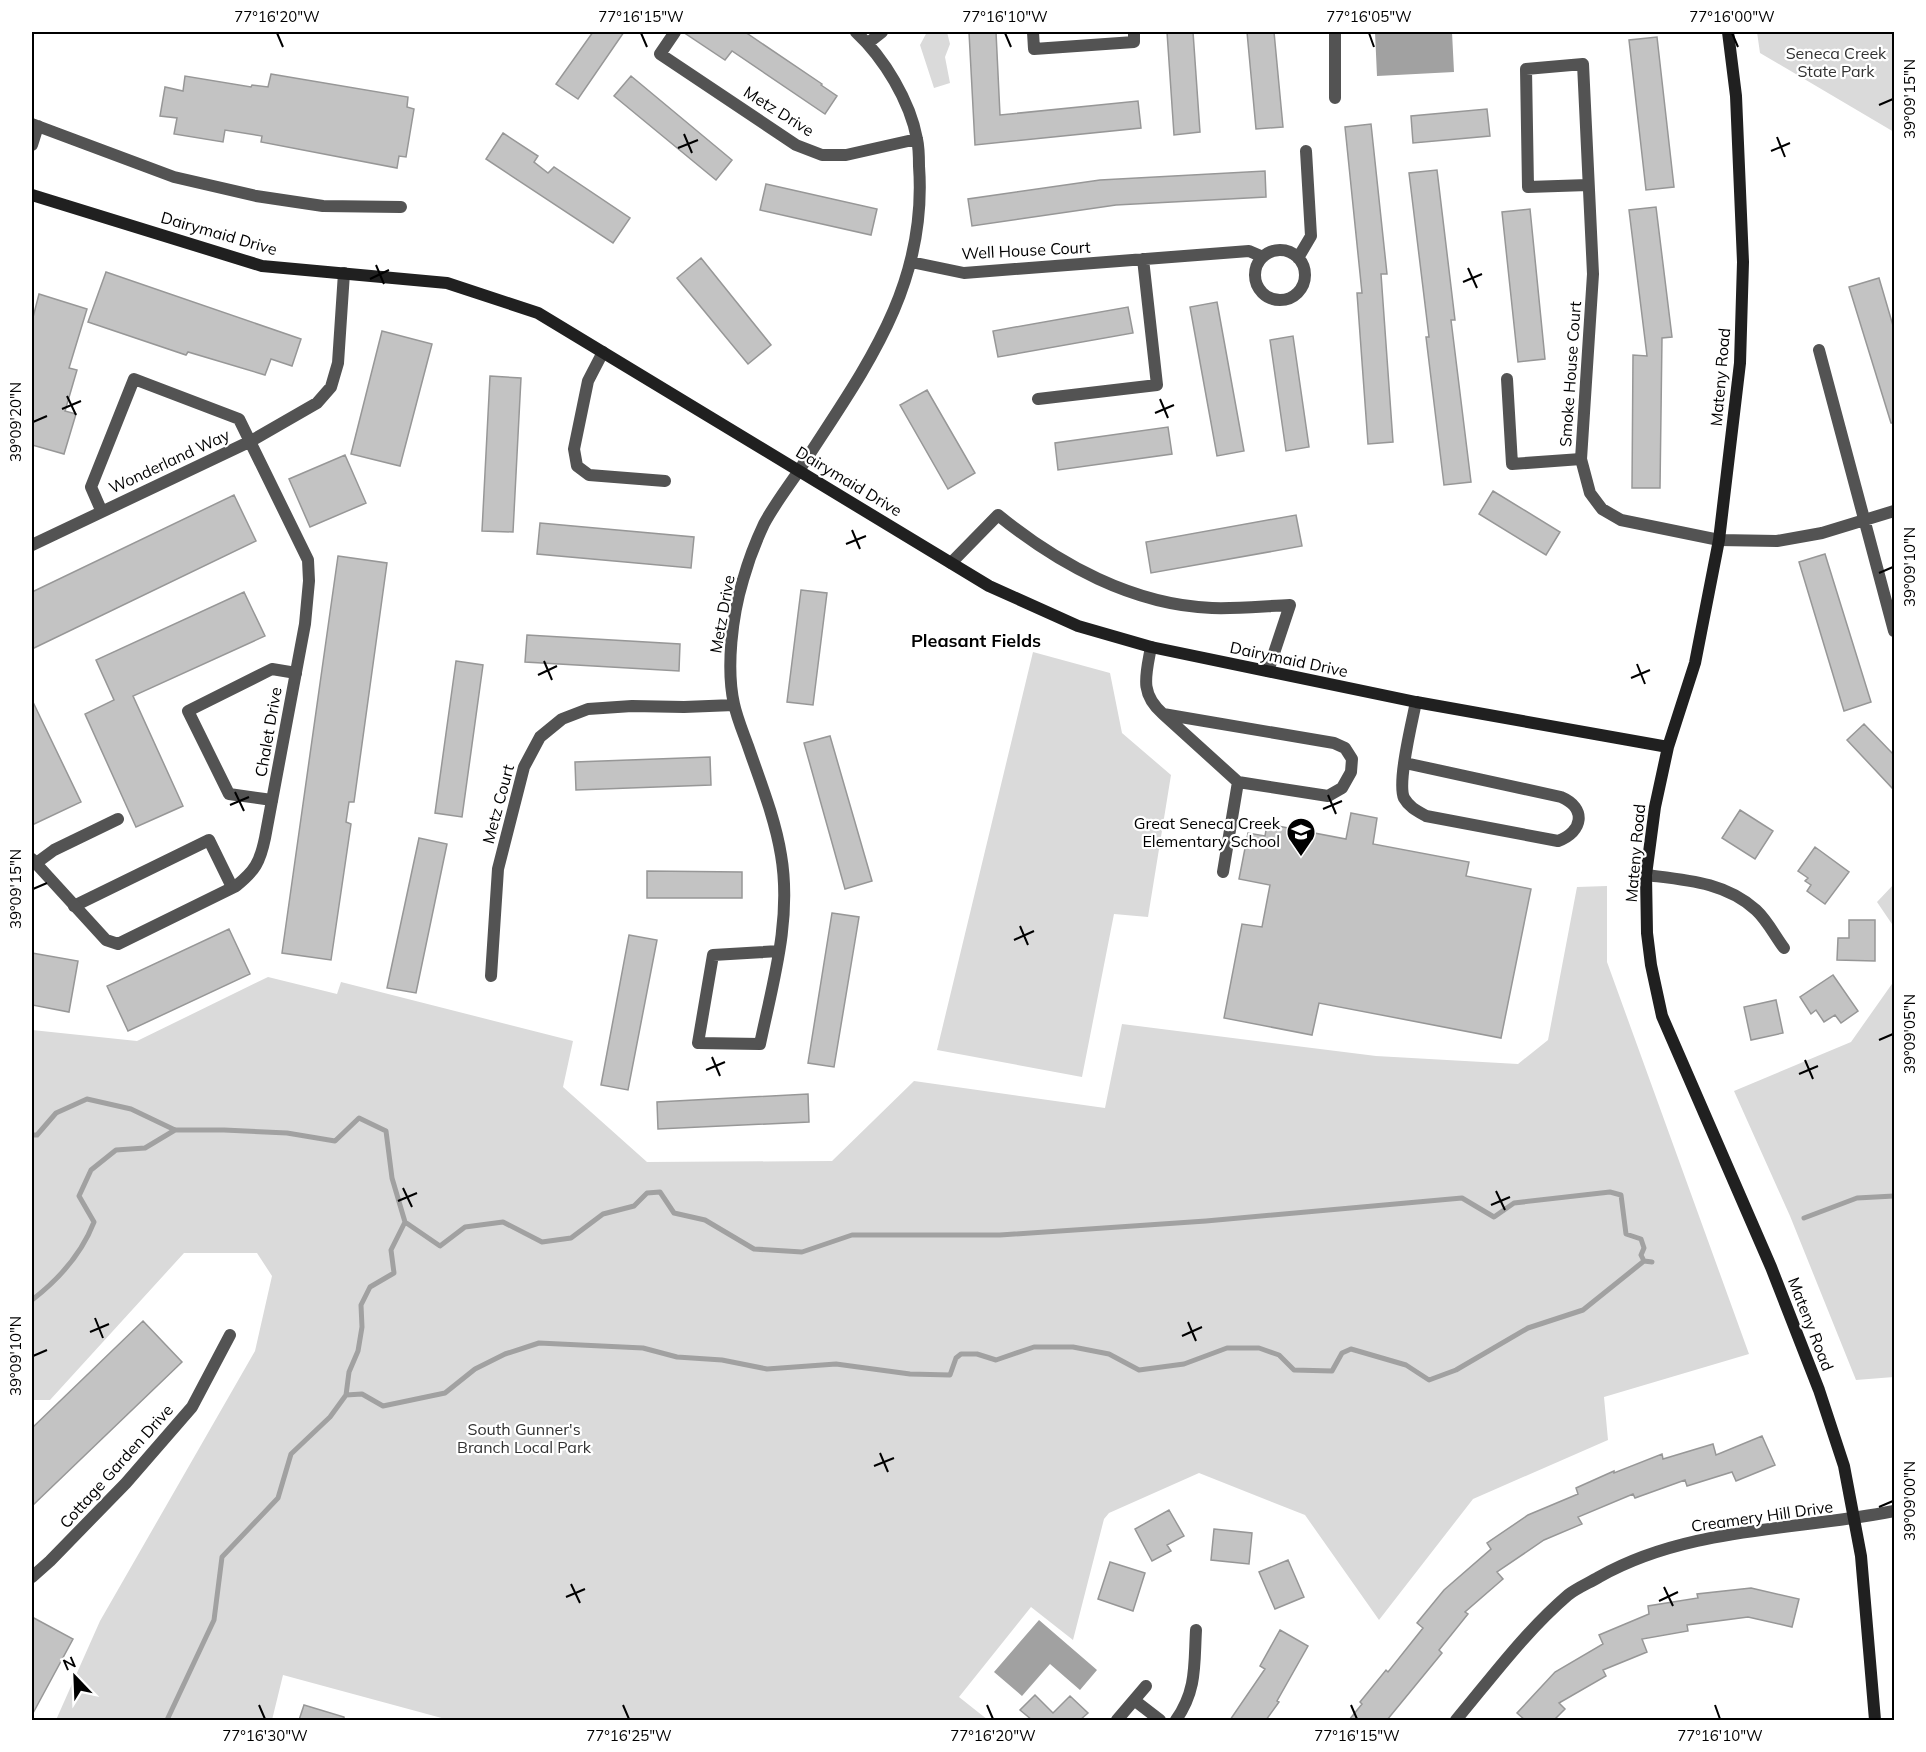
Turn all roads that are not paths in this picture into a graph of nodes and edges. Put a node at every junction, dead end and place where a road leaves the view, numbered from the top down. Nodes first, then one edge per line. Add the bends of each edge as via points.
1 (675, 32) edge
2 (856, 32) edge
3 (882, 32) edge
4 (1033, 32) edge
5 (1134, 32) edge
6 (1335, 32) edge
7 (1728, 32) edge
8 (868, 43) junction
9 (1335, 98) dead end
10 (34, 125) edge
11 (917, 139) junction
12 (32, 145) edge
13 (1306, 151) dead end
14 (1588, 185) junction
15 (32, 195) edge
16 (401, 207) dead end
17 (1263, 257) junction
18 (1298, 258) junction
19 (1143, 259) junction
20 (911, 262) junction
21 (344, 273) junction
22 (1819, 350) dead end
23 (603, 352) junction
24 (1507, 379) dead end
25 (1038, 399) dead end
26 (251, 441) junction
27 (1581, 459) junction
28 (800, 470) junction
29 (665, 481) dead end
30 (101, 510) junction
31 (1894, 511) edge
32 (1865, 520) junction
33 (1719, 540) junction
34 (32, 545) edge
35 (951, 563) junction
36 (1894, 631) edge
37 (1151, 647) junction
38 (1268, 671) junction
39 (296, 674) junction
40 (1416, 702) junction
41 (734, 705) junction
42 (1163, 714) junction
43 (1668, 747) junction
44 (1405, 763) junction
45 (1238, 782) junction
46 (272, 800) junction
47 (118, 819) dead end
48 (33, 863) edge
49 (1223, 872) dead end
50 (1646, 875) junction
51 (232, 887) junction
52 (74, 906) junction
53 (1784, 948) dead end
54 (779, 951) junction
55 (491, 976) dead end
56 (230, 1335) dead end
57 (1894, 1511) edge
58 (1854, 1519) junction
59 (32, 1577) edge
60 (1196, 1630) dead end
61 (1146, 1686) dead end
62 (1134, 1700) junction
63 (1117, 1720) edge
64 (1160, 1720) edge
65 (1176, 1720) edge
66 (1456, 1720) edge
67 (1875, 1720) edge

1 - 11 street, Metz Drive via 660,54 796,145 822,155 846,155
2 - 8 street, Metz Drive
3 - 8 street
4 - 5 street via 1034,49 1134,42
6 - 9 street
7 - 33 street, Mateny Road via 1736,96 1743,262 1740,363
8 - 11 street, Metz Drive via 901,91
10 - 12 street
10 - 16 street via 174,177 256,196 322,206
11 - 20 street, Metz Drive via 921,190
13 - 18 street via 1311,236
14 - 14 street, Smoke House Court via 1583,64 1526,69 1528,188
14 - 27 street, Smoke House Court via 1593,274
15 - 21 street, Dairymaid Drive via 261,266
17 - 18 street, Well House Court via 1281,250
17 - 18 street via 1255,274 1257,284 1262,292 1279,300 1289,298 1303,285 1304,266
17 - 19 street, Well House Court via 1249,251
19 - 20 street, Well House Court via 964,273
19 - 25 street via 1157,385
20 - 28 street, Metz Drive via 898,305 880,343
21 - 23 street, Dairymaid Drive via 447,283 538,313
21 - 26 street, Wonderland Way via 338,363 331,387 317,404
22 - 32 street
23 - 28 street, Dairymaid Drive
23 - 29 street via 588,381 574,449 577,466 589,475
24 - 27 street via 1512,464
26 - 30 street, Wonderland Way
26 - 30 street, Wonderland Way via 240,419 134,379 91,487
26 - 39 street, Chalet Drive via 308,560 309,592
27 - 33 street, Smoke House Court via 1590,493 1602,509 1621,520
28 - 35 street, Dairymaid Drive
28 - 41 street, Metz Drive via 765,523 742,581 730,664
30 - 34 street, Wonderland Way
31 - 32 street, Smoke House Court
32 - 33 street, Smoke House Court via 1778,541
32 - 36 street
33 - 43 street, Mateny Road via 1695,663
35 - 37 street, Dairymaid Drive via 989,586 1078,626
35 - 38 street via 998,515 1064,560 1136,594 1212,608 1290,605
37 - 38 street, Dairymaid Drive
37 - 42 street via 1145,678 1147,693
38 - 40 street, Dairymaid Drive
39 - 46 street, Chalet Drive
39 - 46 street via 272,669 188,711 229,794
40 - 43 street, Dairymaid Drive
40 - 44 street
41 - 54 street, Metz Drive via 781,854 785,892
41 - 55 street, Metz Court via 588,709 562,719 540,737 524,766 498,869
42 - 45 street
42 - 45 street via 1320,740 1345,748 1352,759 1351,772 1342,789 1328,796
43 - 50 street, Mateny Road
44 - 44 street via 1401,784 1404,799 1426,816 1558,841 1570,837 1578,825 1572,802 1561,797
45 - 49 street
46 - 51 street, Chalet Drive via 261,857 252,873
47 - 48 street
48 - 52 street, Chalet Drive
50 - 53 street via 1697,881 1736,895 1757,911
50 - 58 street, Mateny Road via 1650,965 1662,1016 1771,1267 1819,1390 1844,1466
51 - 52 street, Chalet Drive via 118,944 106,940
51 - 52 street via 209,840
54 - 54 street, Metz Drive via 760,1044 698,1043 713,955
56 - 59 street, Cottage Garden Drive via 192,1407 126,1484
57 - 58 street, Creamery Hill Drive
58 - 66 street, Creamery Hill Drive via 1738,1532 1679,1545 1619,1566 1570,1594 1529,1631
58 - 67 street, Mateny Road via 1861,1556
60 - 65 street via 1193,1686
61 - 62 street
62 - 63 street
62 - 64 street

